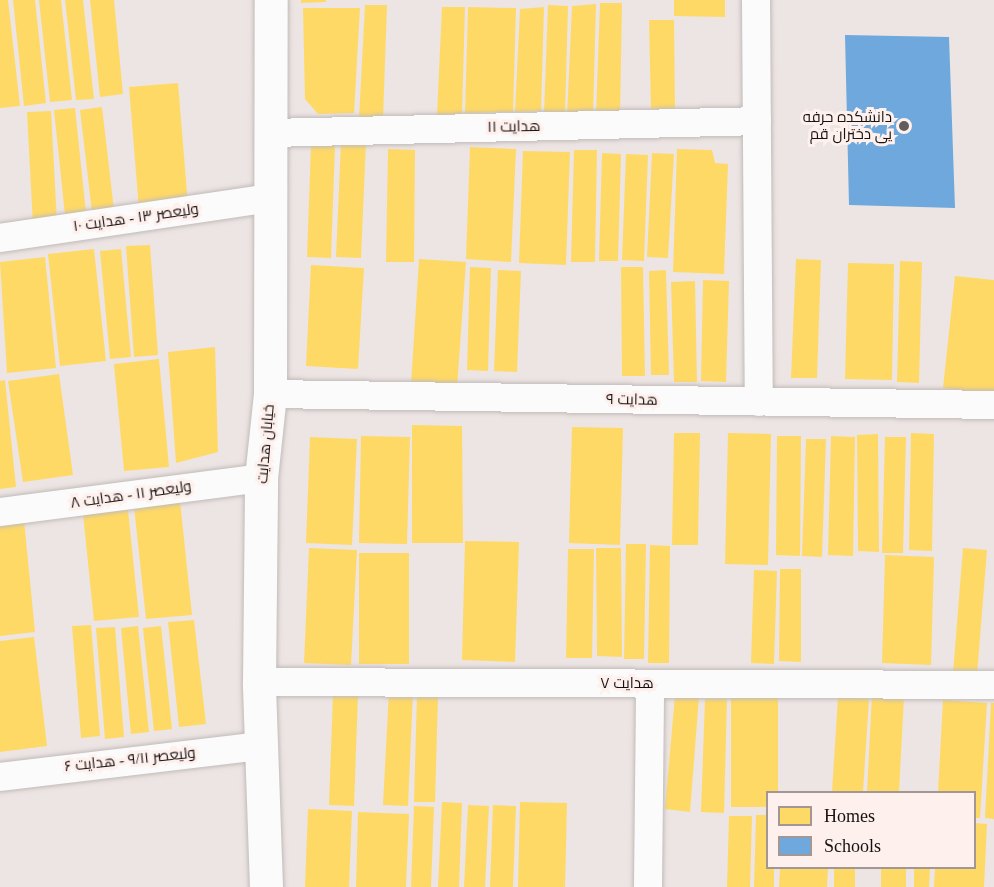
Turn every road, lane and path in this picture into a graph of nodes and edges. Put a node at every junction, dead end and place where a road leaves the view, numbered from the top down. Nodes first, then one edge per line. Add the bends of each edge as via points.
1 (271, 0) edge
2 (756, 0) edge
3 (757, 121) junction
4 (271, 133) junction
5 (271, 198) junction
6 (0, 238) edge
7 (270, 394) junction
8 (759, 402) junction
9 (994, 405) edge
10 (261, 478) junction
11 (0, 512) edge
12 (259, 682) junction
13 (650, 684) junction
14 (994, 685) edge
15 (260, 746) junction
16 (0, 777) edge
17 (266, 887) edge
18 (648, 887) edge

1 - 4 street, خیابان هدایت
2 - 3 street
3 - 4 street, هدایت ۱۱
3 - 8 street
4 - 5 street, خیابان هدایت
5 - 6 street, ولیعصر ۱۳ - هدایت ۱۰
5 - 7 street, خیابان هدایت
7 - 8 street, هدایت ۹
7 - 10 street, خیابان هدایت
8 - 9 street, هدایت ۹
10 - 11 street, ولیعصر ۱۱ - هدایت ۸
10 - 12 street, خیابان هدایت
12 - 13 street, هدایت ۷
12 - 15 street, خیابان هدایت
13 - 14 street, هدایت ۷
13 - 18 street
15 - 16 street, ولیعصر ۹/۱۱ - هدایت ۶
15 - 17 street, خیابان هدایت

